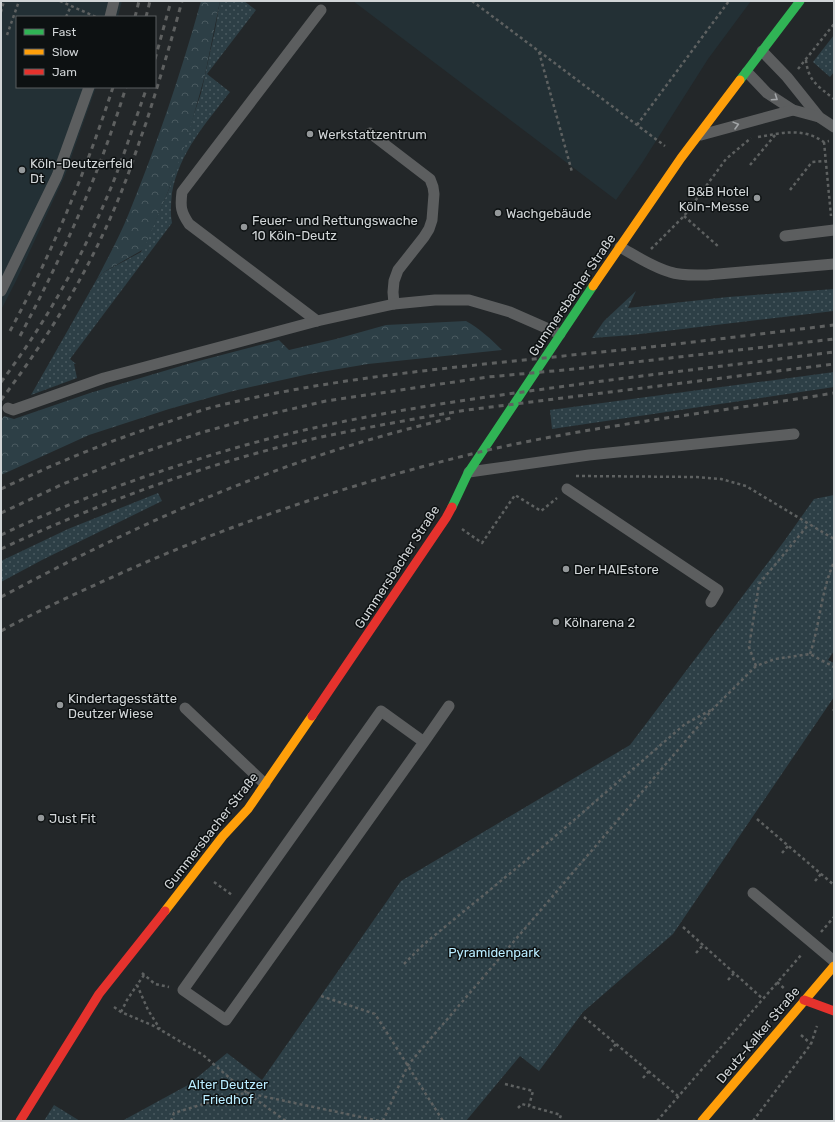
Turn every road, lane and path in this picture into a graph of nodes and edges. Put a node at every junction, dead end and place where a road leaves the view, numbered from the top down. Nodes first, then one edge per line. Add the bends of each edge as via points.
1 (4, 1) edge
2 (19, 1) edge
3 (60, 1) edge
4 (114, 1) edge
5 (472, 1) edge
6 (729, 1) edge
7 (800, 1) edge
8 (71, 6) junction
9 (321, 10) dead end
10 (1, 12) edge
11 (66, 16) edge
12 (94, 16) edge
13 (110, 16) edge
14 (7, 35) dead end
15 (762, 51) junction
16 (539, 52) junction
17 (806, 60) dead end
18 (746, 72) junction
19 (89, 88) edge
20 (834, 99) edge
21 (793, 110) junction
22 (819, 117) junction
23 (637, 125) junction
24 (834, 127) edge
25 (370, 133) dead end
26 (776, 134) junction
27 (698, 135) junction
28 (681, 158) junction
29 (825, 161) junction
30 (750, 165) dead end
31 (572, 172) dead end
32 (790, 190) dead end
33 (684, 216) junction
34 (833, 230) edge
35 (786, 236) dead end
36 (620, 247) junction
37 (718, 247) dead end
38 (640, 259) junction
39 (834, 264) edge
40 (1, 291) edge
41 (394, 304) junction
42 (317, 320) junction
43 (560, 334) junction
44 (8, 408) dead end
45 (794, 434) dead end
46 (468, 472) junction
47 (571, 476) dead end
48 (567, 489) joint
49 (446, 518) junction
50 (809, 524) junction
51 (834, 538) edge
52 (834, 562) edge
53 (711, 602) dead end
54 (810, 654) junction
55 (756, 666) junction
56 (834, 667) edge
57 (449, 706) dead end
58 (185, 708) dead end
59 (713, 709) junction
60 (424, 742) junction
61 (265, 784) junction
62 (758, 819) dead end
63 (788, 846) junction
64 (782, 853) dead end
65 (821, 874) junction
66 (814, 881) dead end
67 (834, 885) edge
68 (224, 889) dead end
69 (228, 892) dead end
70 (753, 893) dead end
71 (683, 927) dead end
72 (703, 945) junction
73 (696, 953) dead end
74 (834, 961) edge
75 (404, 964) dead end
76 (834, 966) edge
77 (788, 970) dead end
78 (734, 973) junction
79 (728, 980) dead end
80 (155, 984) dead end
81 (137, 985) junction
82 (99, 994) junction
83 (321, 996) dead end
84 (763, 999) junction
85 (804, 1000) junction
86 (824, 1007) junction
87 (834, 1011) edge
88 (121, 1012) junction
89 (584, 1017) dead end
90 (161, 1030) junction
91 (616, 1044) junction
92 (610, 1051) dead end
93 (408, 1065) junction
94 (649, 1071) junction
95 (643, 1078) dead end
96 (505, 1084) dead end
97 (247, 1093) junction
98 (678, 1096) junction
99 (529, 1106) junction
100 (518, 1108) dead end
101 (20, 1121) edge
102 (171, 1121) edge
103 (286, 1121) edge
104 (380, 1121) edge
105 (383, 1121) edge
106 (443, 1121) edge
107 (559, 1121) edge
108 (657, 1121) edge
109 (702, 1121) edge
110 (754, 1121) edge

1 - 10 path
2 - 14 path
3 - 8 path
4 - 13 lane
5 - 16 path
6 - 23 path
7 - 15 street, Gummersbacher Straße
8 - 11 path
8 - 12 path
9 - 42 lane via 182,192 180,204 182,214 189,224
15 - 18 street, Gummersbacher Straße
15 - 22 lane
16 - 23 path
16 - 31 path
17 - 20 path via 807,72 814,82
18 -> 21 lane via 768,93
18 - 27 street, Gummersbacher Straße
19 - 40 lane via 57,176
21 - 22 lane
27 -> 21 lane
22 - 24 lane
23 - 28 path
25 - 41 lane via 430,179 434,187 429,229 398,270 394,281
26 - 29 path via 789,131 817,137 824,142
26 - 30 path
26 - 33 path via 751,137 726,158
27 - 28 street, Gummersbacher Straße
28 - 36 street, Gummersbacher Straße
29 - 32 path via 812,162
29 - 34 path
33 - 37 path
33 - 38 path
34 - 35 lane
36 - 38 lane
36 - 43 street, Gummersbacher Straße
38 - 39 lane via 671,273 707,275
41 - 42 lane
41 - 43 lane via 469,300 510,312
42 - 44 lane via 104,378 12,410
43 - 46 street, Gummersbacher Straße
45 - 46 lane via 589,455
46 - 49 street, Gummersbacher Straße
47 - 50 path via 721,479 746,486
48 - 49 path via 541,511 515,495 482,543
48 - 53 lane via 718,590
49 - 61 street, Gummersbacher Straße
50 - 51 path
50 - 55 path via 759,584 749,647
52 - 54 path via 829,573
54 - 55 path via 775,659
54 - 56 path
55 - 59 path
57 - 60 lane
58 - 61 lane
59 - 75 path via 685,724 552,839 424,944
59 - 93 path
60 - 60 lane via 226,1020 183,990 381,711
61 - 82 street, Gummersbacher Straße via 248,809 223,836
62 - 63 path
63 - 64 path
63 - 65 path
65 - 66 path
65 - 67 path
68 - 69 path
70 - 74 lane
71 - 72 path
72 - 73 path
72 - 78 path
76 - 85 street, Deutz-Kalker Straße
77 - 84 path
78 - 79 path
78 - 84 path
80 - 81 path via 144,975
81 - 88 path
81 - 90 path via 148,1010
82 - 88 path
82 - 101 street, Gummersbacher Straße
83 - 93 path via 375,1014
84 - 98 path
85 - 86 street
85 - 109 street, Deutz-Kalker Straße
86 - 87 street
86 - 110 path via 811,1044
88 - 90 path
89 - 91 path
90 - 97 path via 203,1055
91 - 92 path
91 - 94 path
93 - 105 path
93 - 106 path
94 - 95 path
94 - 98 path
96 - 99 path via 533,1091
97 - 102 path via 174,1113
97 - 103 path
97 - 104 path
98 - 108 path
99 - 100 path via 522,1104
99 - 107 path via 561,1115

